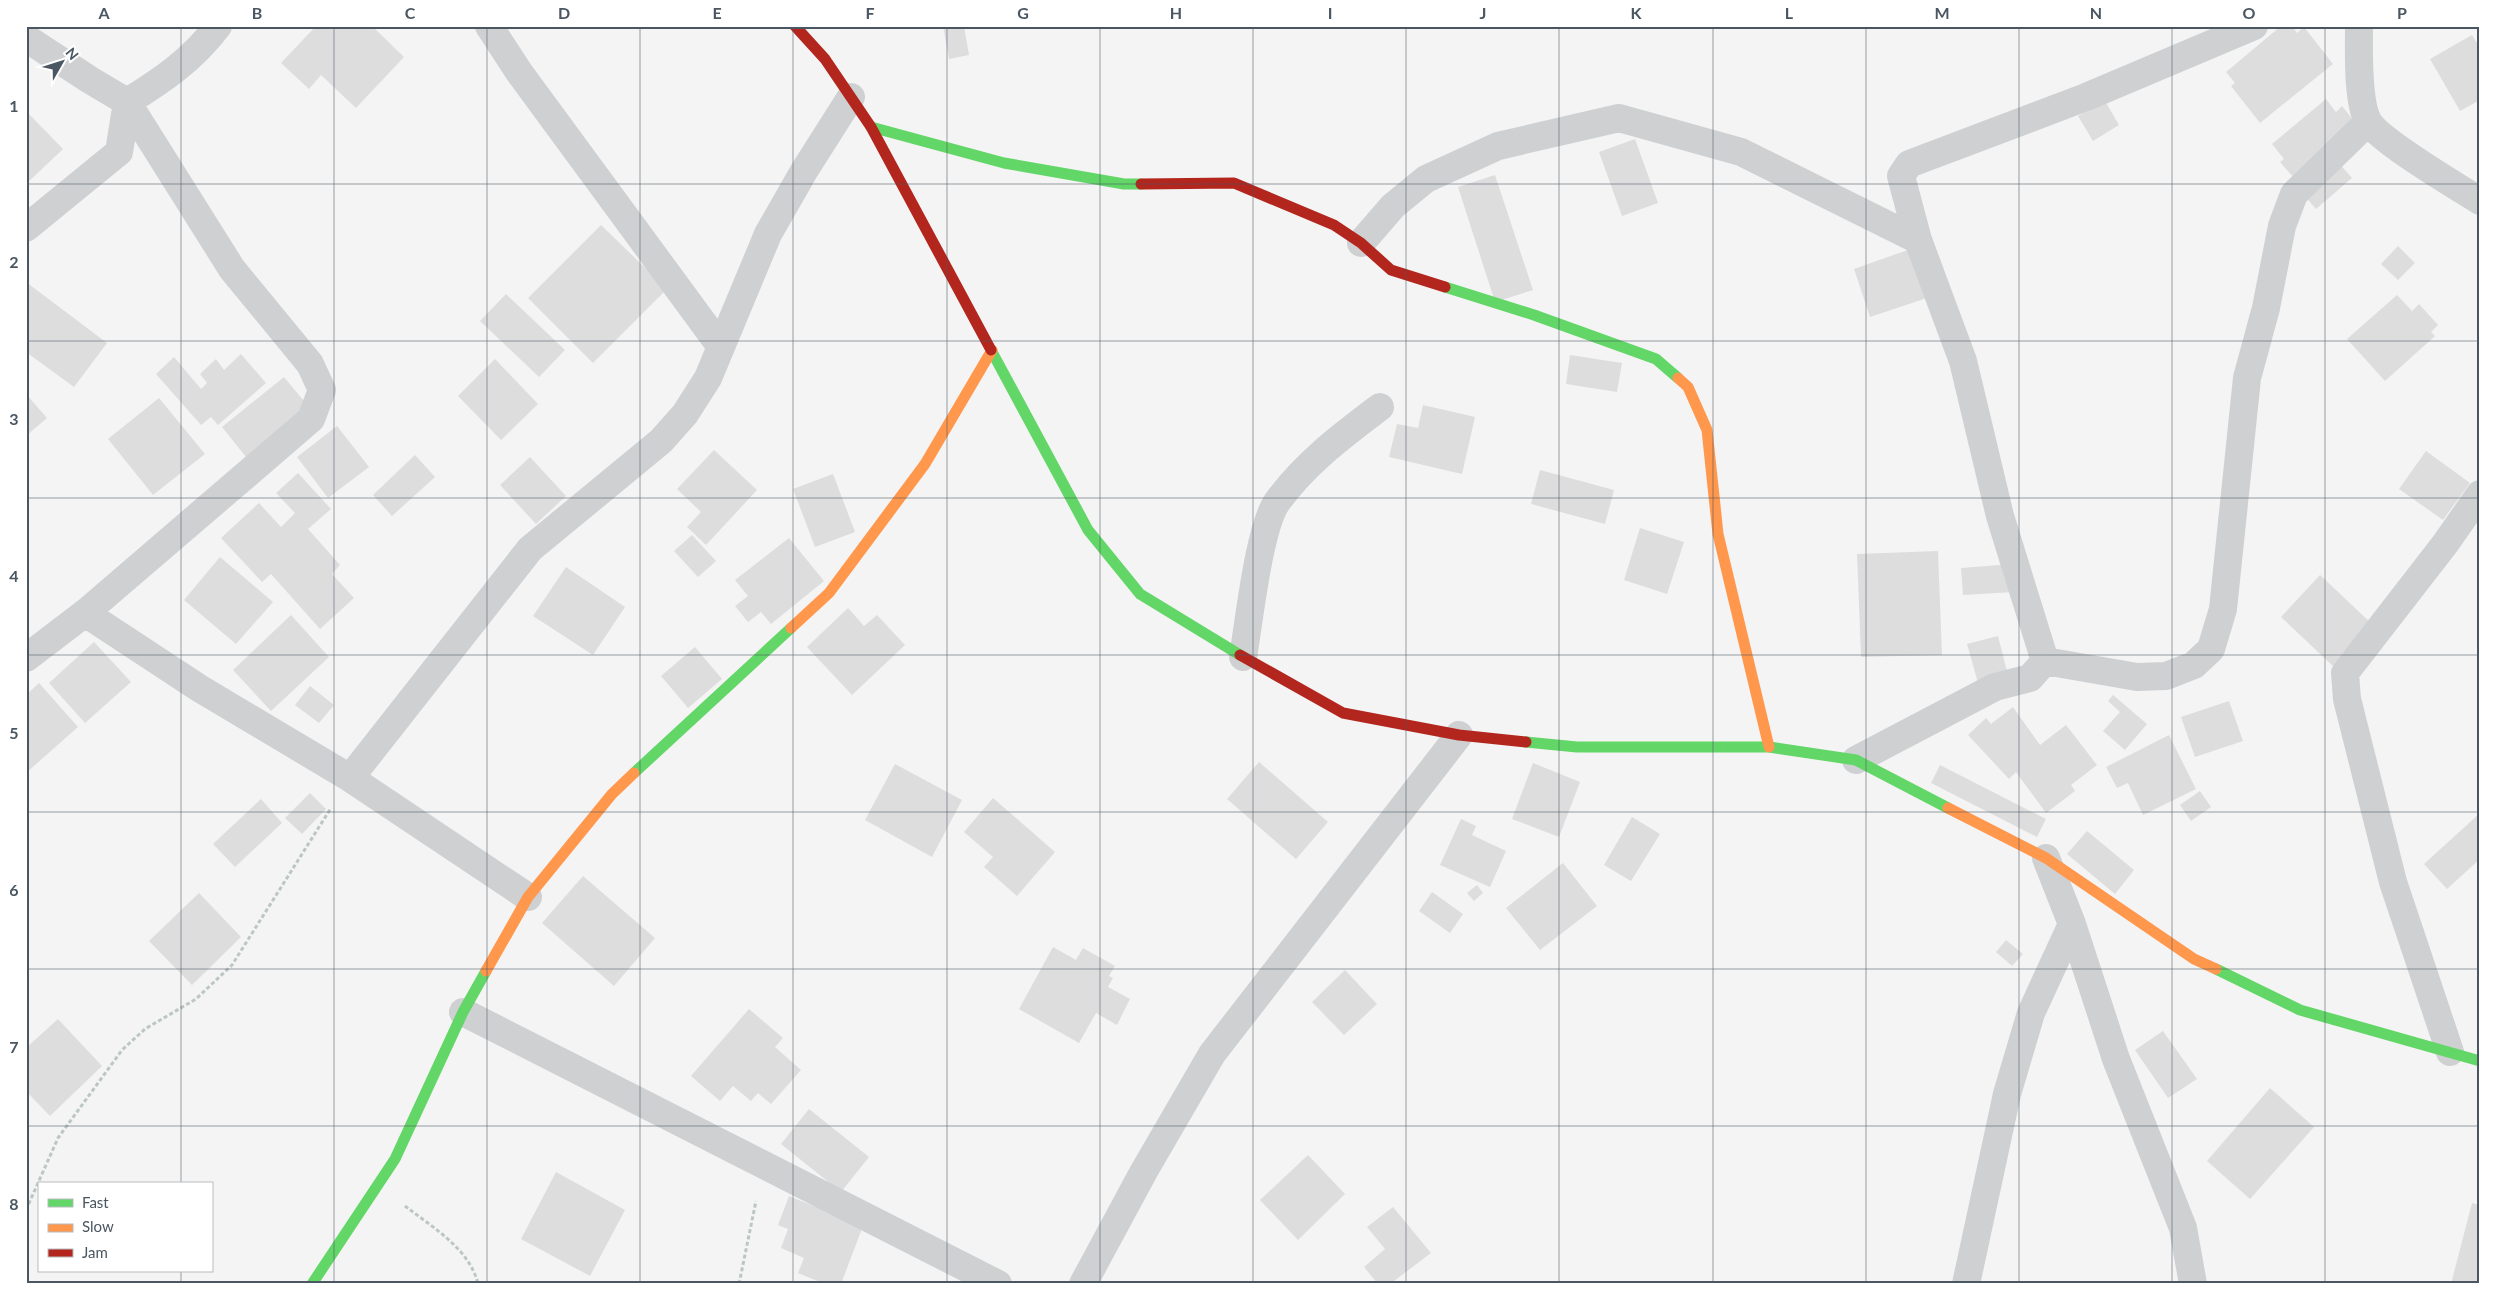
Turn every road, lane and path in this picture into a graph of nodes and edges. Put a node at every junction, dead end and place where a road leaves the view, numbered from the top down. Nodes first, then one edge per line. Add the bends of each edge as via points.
1 (218, 26) edge
2 (489, 26) edge
3 (795, 26) edge
4 (2254, 26) edge
5 (2359, 26) edge
6 (26, 38) edge
7 (851, 97) junction
8 (127, 102) junction
9 (2368, 122) junction
10 (871, 128) junction
11 (2480, 201) edge
12 (26, 228) edge
13 (1918, 240) junction
14 (1361, 243) junction
15 (722, 347) junction
16 (992, 350) junction
17 (1380, 407) dead end
18 (2480, 494) edge
19 (85, 613) junction
20 (1244, 657) junction
21 (26, 658) edge
22 (2045, 661) junction
23 (1459, 735) junction
24 (1769, 747) junction
25 (1856, 760) junction
26 (350, 778) junction
27 (2046, 858) junction
28 (528, 897) junction
29 (2072, 924) junction
30 (463, 1012) junction
31 (2450, 1052) junction
32 (2480, 1061) edge
33 (763, 1165) junction
34 (38, 1182) edge
35 (38, 1183) edge
36 (378, 1184) junction
37 (26, 1210) edge
38 (312, 1284) edge
39 (478, 1284) edge
40 (739, 1284) edge
41 (998, 1284) edge
42 (1083, 1284) edge
43 (1966, 1284) edge
44 (2193, 1284) edge

1 - 8 street via 201,48 165,79
2 - 15 street via 519,72
3 - 7 street via 825,59
4 - 13 street via 2086,97 1909,164 1901,176
5 - 9 street via 2358,59
6 - 8 street
7 - 10 street
7 - 15 street via 768,234
8 - 12 street via 119,152
8 - 19 street via 232,269 310,364 322,390 311,419
9 - 11 street via 2393,144
9 - 22 street via 2294,194 2282,226 2266,308 2247,378 2223,609 2211,649 2194,665 2166,676 2137,677
10 - 14 street via 1004,163 1124,184 1234,183 1334,225
10 - 16 street
13 - 14 street via 1741,152 1619,118 1498,146 1426,179 1393,206
13 - 22 street via 1963,361 2000,516
14 - 24 street via 1391,270 1656,358 1688,387 1707,430 1718,534
15 - 26 street via 708,378 685,414 661,441 530,549
16 - 20 street via 1088,530 1140,594
16 - 28 street via 925,464 829,593 612,794
17 - 20 street via 1326,447 1276,503 1264,537
18 - 31 street via 2345,673 2347,699 2393,882
19 - 21 street
19 - 26 street via 199,688
20 - 23 street via 1343,713
22 - 25 street via 2030,678 1995,687
23 - 24 street via 1577,747
23 - 42 street via 1212,1054
24 - 25 street
25 - 27 street
26 - 28 street
26 - 34 path via 232,964 196,999 145,1029 122,1050 58,1138
27 - 29 street
27 - 31 street via 2194,959 2300,1010
28 - 30 street
29 - 43 street via 2031,1014 2006,1094
29 - 44 street via 2116,1059 2183,1228
30 - 33 street
30 - 36 street via 395,1160
31 - 32 street
33 - 40 path
33 - 41 street
35 - 37 path
36 - 38 street
36 - 39 path via 468,1259

